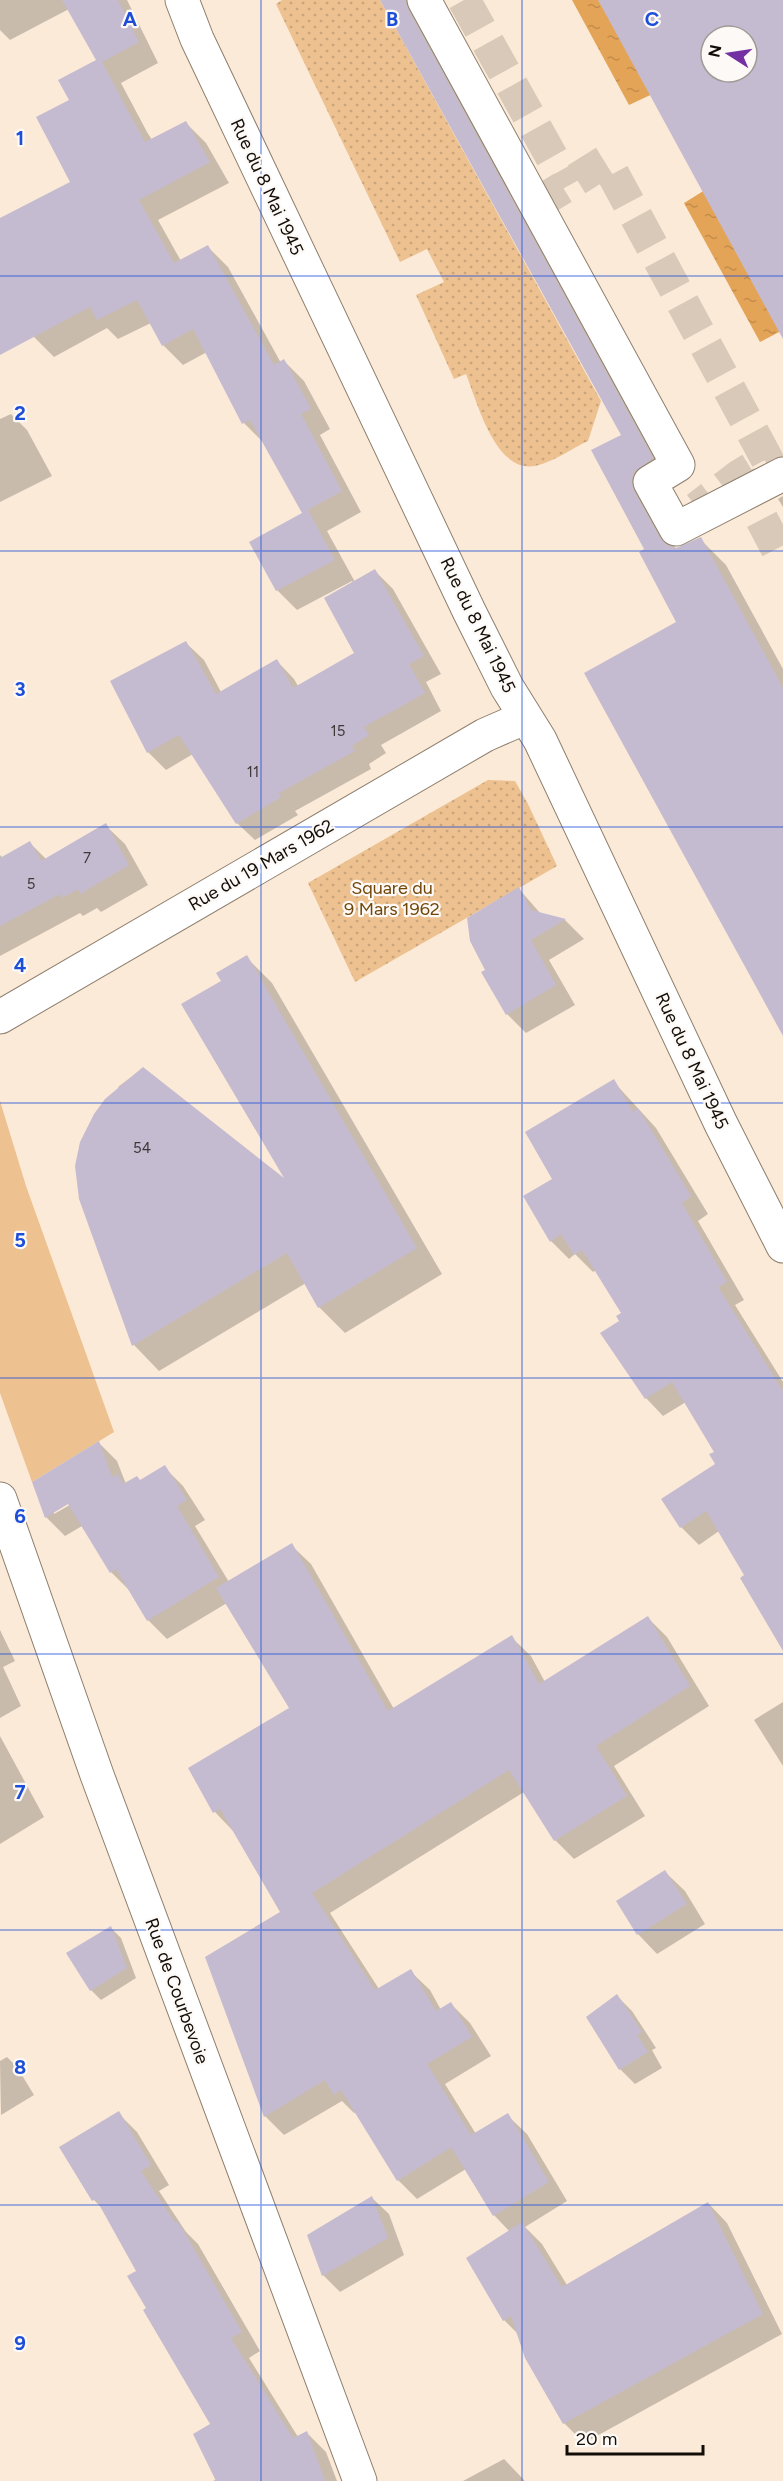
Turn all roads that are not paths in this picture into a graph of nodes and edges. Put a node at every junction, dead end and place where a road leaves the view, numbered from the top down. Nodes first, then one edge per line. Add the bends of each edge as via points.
1 (182, 0) edge
2 (424, 0) edge
3 (783, 474) edge
4 (525, 718) junction
5 (0, 1017) edge
6 (775, 1209) edge
7 (783, 1246) edge
8 (0, 1498) edge
9 (360, 2481) edge

1 - 4 street, Rue du 8 Mai 1945 via 197,39 469,611
2 - 3 street via 678,465 650,482 676,529
4 - 5 street, Rue du 19 Mars 1962 via 485,735
4 - 6 street, Rue du 8 Mai 1945 via 540,740 721,1124
6 - 7 street, Rue du 8 Mai 1945
8 - 9 street, Rue de Courbevoie via 97,1775

